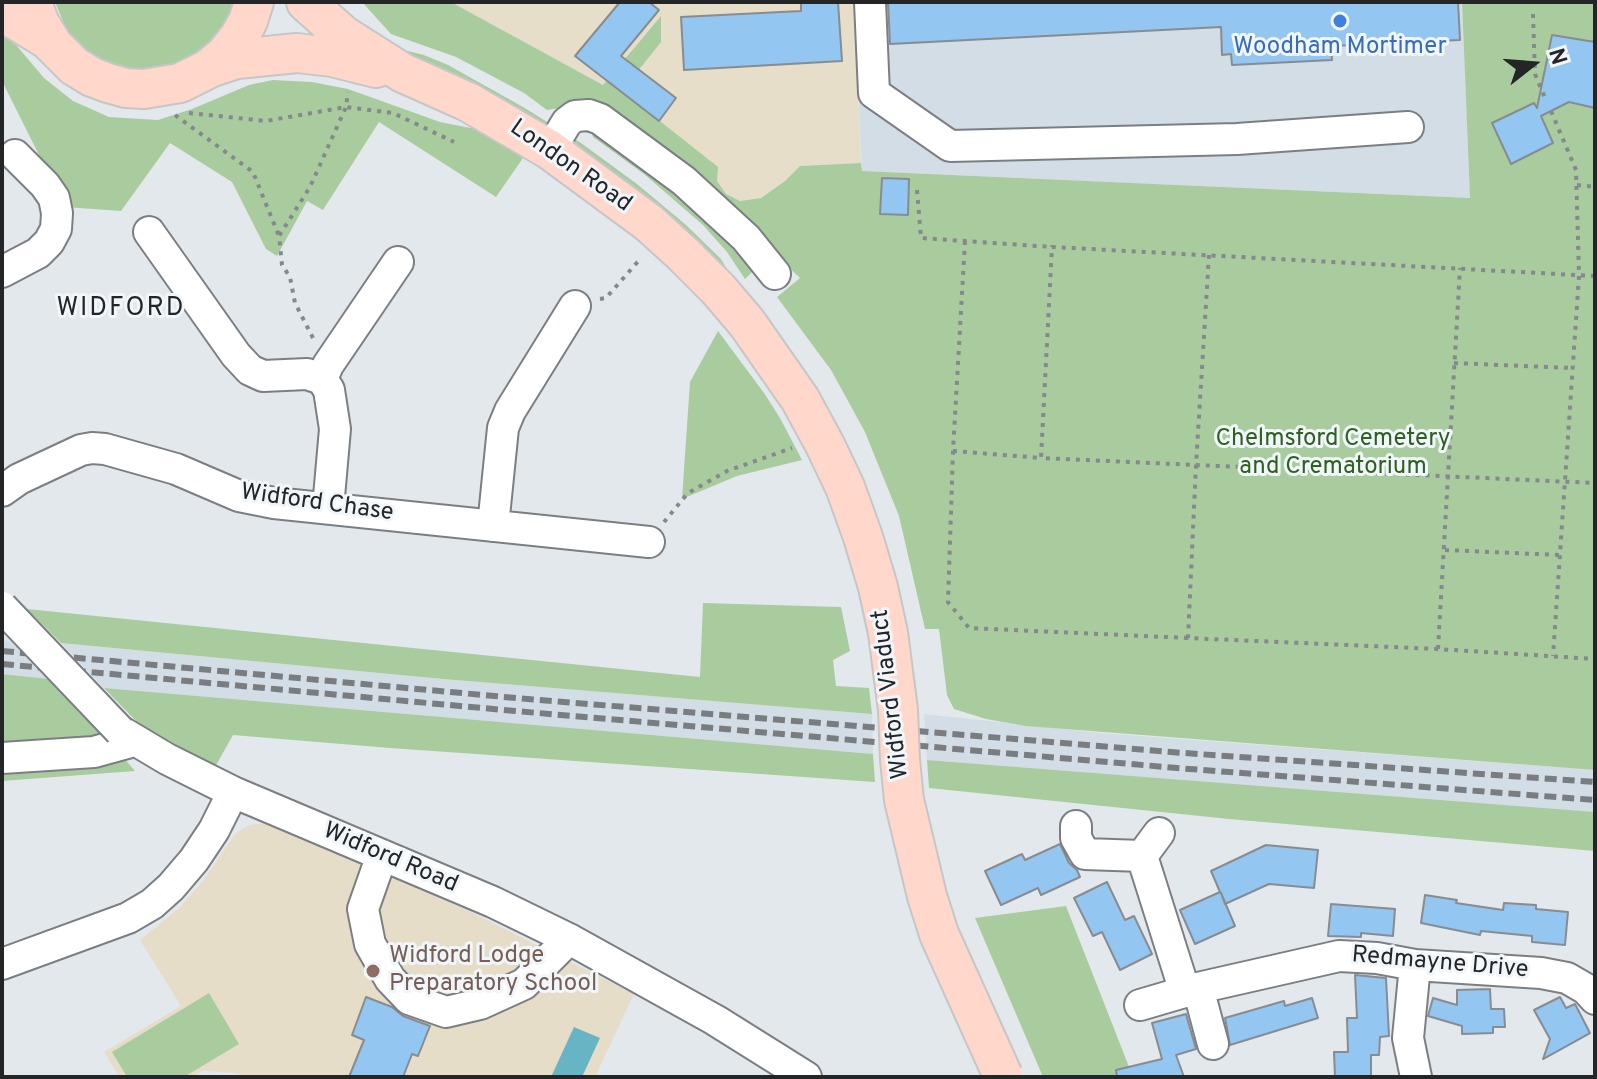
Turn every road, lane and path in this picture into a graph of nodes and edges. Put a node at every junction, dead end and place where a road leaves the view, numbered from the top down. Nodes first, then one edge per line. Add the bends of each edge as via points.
1 (32, 2) edge
2 (254, 2) edge
3 (306, 2) edge
4 (870, 2) edge
5 (2, 12) edge
6 (1533, 14) dead end
7 (50, 41) junction
8 (208, 69) junction
9 (403, 73) junction
10 (350, 84) dead end
11 (1545, 98) dead end
12 (346, 107) junction
13 (1551, 111) dead end
14 (1408, 127) dead end
15 (454, 142) dead end
16 (550, 150) junction
17 (15, 155) dead end
18 (1577, 185) junction
19 (1595, 187) edge
20 (917, 190) dead end
21 (149, 232) dead end
22 (660, 233) junction
23 (279, 236) junction
24 (965, 241) junction
25 (1052, 247) junction
26 (1209, 255) junction
27 (398, 262) dead end
28 (1460, 268) junction
29 (2, 272) edge
30 (775, 274) dead end
31 (1579, 276) junction
32 (1595, 276) edge
33 (718, 289) joint
34 (575, 306) joint
35 (1454, 363) junction
36 (1572, 368) junction
37 (325, 372) junction
38 (800, 445) dead end
39 (953, 451) junction
40 (1041, 458) junction
41 (1196, 465) junction
42 (1449, 475) junction
43 (1565, 482) junction
44 (1595, 483) edge
45 (2, 491) edge
46 (328, 508) junction
47 (493, 526) junction
48 (649, 542) joint
49 (1445, 550) junction
50 (1560, 555) junction
51 (2, 607) edge
52 (1188, 638) junction
53 (1438, 649) junction
54 (1553, 656) junction
55 (1595, 659) edge
56 (127, 736) junction
57 (2, 758) edge
58 (233, 792) junction
59 (1076, 826) dead end
60 (382, 855) junction
61 (569, 939) junction
62 (2, 964) edge
63 (1415, 965) junction
64 (1191, 990) junction
65 (1594, 997) edge
66 (1140, 1005) dead end
67 (1213, 1044) dead end
68 (1004, 1076) edge
69 (806, 1077) edge
70 (1416, 1077) edge

1 - 7 main road
2 - 8 main road via 239,37
3 - 9 main road, London Road via 343,35
4 - 14 street via 874,93 950,146 1237,139
5 - 7 main road
6 - 11 path via 1535,74
7 - 8 main road via 83,72 126,88 168,86
8 - 9 main road, London Road via 237,59 297,53
9 - 16 main road, London Road via 468,102
10 - 12 path
12 - 15 path via 393,113
12 - 23 path via 310,187
12 - 23 path via 266,121 171,111 253,172
13 - 18 path via 1576,170
16 - 22 main road, London Road
16 - 30 street via 575,116 600,119 684,181 746,238
17 - 29 street via 54,198 56,229 38,253
18 - 19 path
18 - 31 path
20 - 24 path via 921,238
21 - 37 street via 250,370 263,376
22 - 33 main road, London Road
22 - 34 path via 606,298
23 - 37 path via 282,265
24 - 25 path
24 - 39 path
25 - 26 path
25 - 40 path
26 - 28 path
26 - 41 path
27 - 37 street
28 - 31 path
28 - 35 path
31 - 32 path
31 - 36 path
33 - 68 main road, Widford Viaduct, bridge via 800,399 863,537 888,633 904,800 923,884 939,934
34 - 47 street via 503,428
35 - 36 path
35 - 42 path
36 - 43 path
37 - 46 street via 335,429
38 - 48 path via 727,471 688,493
39 - 40 path
39 - 52 path via 948,602 969,628
40 - 41 path
41 - 42 path
41 - 52 path
42 - 43 path
42 - 49 path
43 - 44 path
43 - 50 path
45 - 46 street, Widford Chase via 92,448 176,469 239,496
46 - 47 street, Widford Chase
47 - 48 street, Widford Chase
49 - 50 path
49 - 53 path
50 - 54 path
51 - 56 street, Widford Road, bridge
52 - 53 path
53 - 54 path
54 - 55 path
56 - 57 street via 94,752
56 - 58 street, Widford Road
58 - 60 street, Widford Road
58 - 62 street via 194,860 152,904
59 - 64 street via 1085,854 1151,845
60 - 61 street, Widford Road
60 - 61 street via 363,909 370,944 409,999 446,1012 480,1004 524,984
61 - 69 street, Widford Road
63 - 64 street, Redmayne Drive via 1339,956
63 - 65 street, Redmayne Drive via 1541,973 1567,978
63 - 70 street via 1408,1038
64 - 66 street, Redmayne Drive
64 - 67 street

